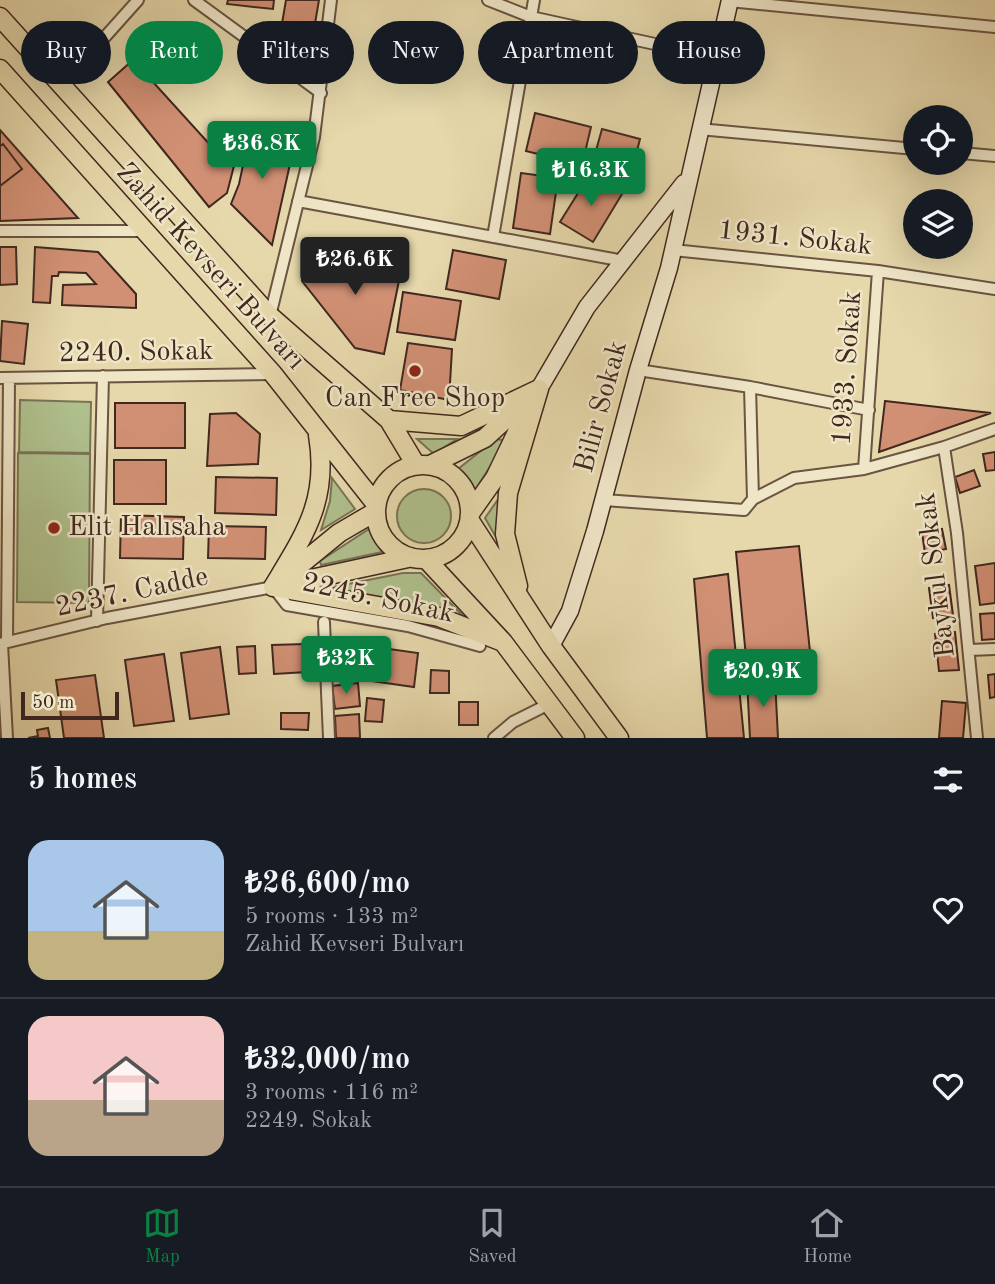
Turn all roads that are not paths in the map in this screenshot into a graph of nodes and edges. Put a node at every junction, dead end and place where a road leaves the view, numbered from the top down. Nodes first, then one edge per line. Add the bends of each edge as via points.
1 (138, 0) edge
2 (194, 0) edge
3 (331, 0) edge
4 (488, 0) edge
5 (534, 0) edge
6 (730, 1) edge
7 (0, 17) edge
8 (531, 17) junction
9 (995, 27) edge
10 (652, 44) edge
11 (0, 69) edge
12 (62, 85) junction
13 (321, 93) junction
14 (699, 129) junction
15 (903, 148) edge
16 (973, 154) edge
17 (995, 156) edge
18 (688, 177) junction
19 (298, 201) junction
20 (0, 231) edge
21 (143, 231) junction
22 (493, 237) junction
23 (673, 250) junction
24 (624, 261) junction
25 (878, 271) junction
26 (995, 289) edge
27 (270, 316) junction
28 (638, 370) junction
29 (272, 374) junction
30 (103, 376) junction
31 (5, 378) edge
32 (750, 387) junction
33 (539, 389) junction
34 (869, 410) junction
35 (388, 420) junction
36 (995, 429) edge
37 (317, 431) junction
38 (944, 447) junction
39 (423, 465) junction
40 (864, 469) junction
41 (753, 499) junction
42 (604, 500) junction
43 (375, 508) junction
44 (471, 516) junction
45 (408, 558) junction
46 (427, 560) junction
47 (273, 587) junction
48 (524, 604) junction
49 (97, 621) junction
50 (324, 622) dead end
51 (503, 642) junction
52 (3, 643) edge
53 (480, 646) dead end
54 (551, 646) junction
55 (995, 649) edge
56 (969, 650) junction
57 (549, 705) junction
58 (7, 738) edge
59 (328, 738) edge
60 (494, 738) edge
61 (575, 738) edge
62 (619, 738) edge
63 (977, 738) edge

1 - 12 street
2 - 13 street
3 - 13 street
4 - 8 street
5 - 8 street
6 - 9 street
6 - 14 street, Bilir Sokak
7 - 12 main road, Zahid Kevseri Bulvarı
8 - 10 street
8 - 22 street
11 - 21 main road, Zahid Kevseri Bulvarı
12 - 27 main road, Zahid Kevseri Bulvarı
13 - 19 street
14 - 15 street
14 - 18 street, Bilir Sokak
16 - 17 street
18 - 23 street, Bilir Sokak
18 - 24 street
19 - 22 street
19 - 27 street
20 - 21 street
21 - 29 main road, Zahid Kevseri Bulvarı
22 - 24 street
23 - 25 street, 1931. Sokak
23 - 28 street, Bilir Sokak
24 - 33 street via 587,307
25 - 26 street, 1931. Sokak
25 - 34 street, 1933. Sokak
27 - 35 main road, Zahid Kevseri Bulvarı
28 - 32 street
28 - 42 street, Bilir Sokak
29 - 30 street, 2240. Sokak
29 - 37 main road, Zahid Kevseri Bulvarı
30 - 31 street, 2240. Sokak
30 - 49 street
31 - 52 street
32 - 34 street
32 - 41 street
33 - 35 main road via 461,426
33 - 39 main road via 485,438
33 - 44 main road
33 - 48 main road via 509,493 505,534
34 - 40 street, 1933. Sokak
35 - 39 main road, Zahid Kevseri Bulvarı
36 - 38 street
37 - 43 main road, Zahid Kevseri Bulvarı
37 - 47 main road via 322,458 311,525
38 - 40 street, Baykul Sokak
38 - 56 street, Baykul Sokak
39 - 43 main road via 390,479
39 - 44 main road via 455,476 463,486
40 - 41 street, Baykul Sokak via 794,478
41 - 42 street, Baykul Sokak via 744,510
42 - 54 street, Bilir Sokak via 570,611
43 - 45 main road via 386,540
43 - 47 main road
44 - 46 main road via 457,546
44 - 48 main road
45 - 46 main road
45 - 47 main road
46 - 51 main road
47 - 49 street, 2237. Cadde
47 - 51 main road via 439,617
47 - 53 street, 2245. Sokak via 287,605 408,626
48 - 54 main road
49 - 52 street, 2237. Cadde
50 - 59 street
51 - 57 main road
52 - 58 street
54 - 62 main road
55 - 56 street
56 - 63 street, Baykul Sokak
57 - 60 street via 513,722
57 - 61 main road

